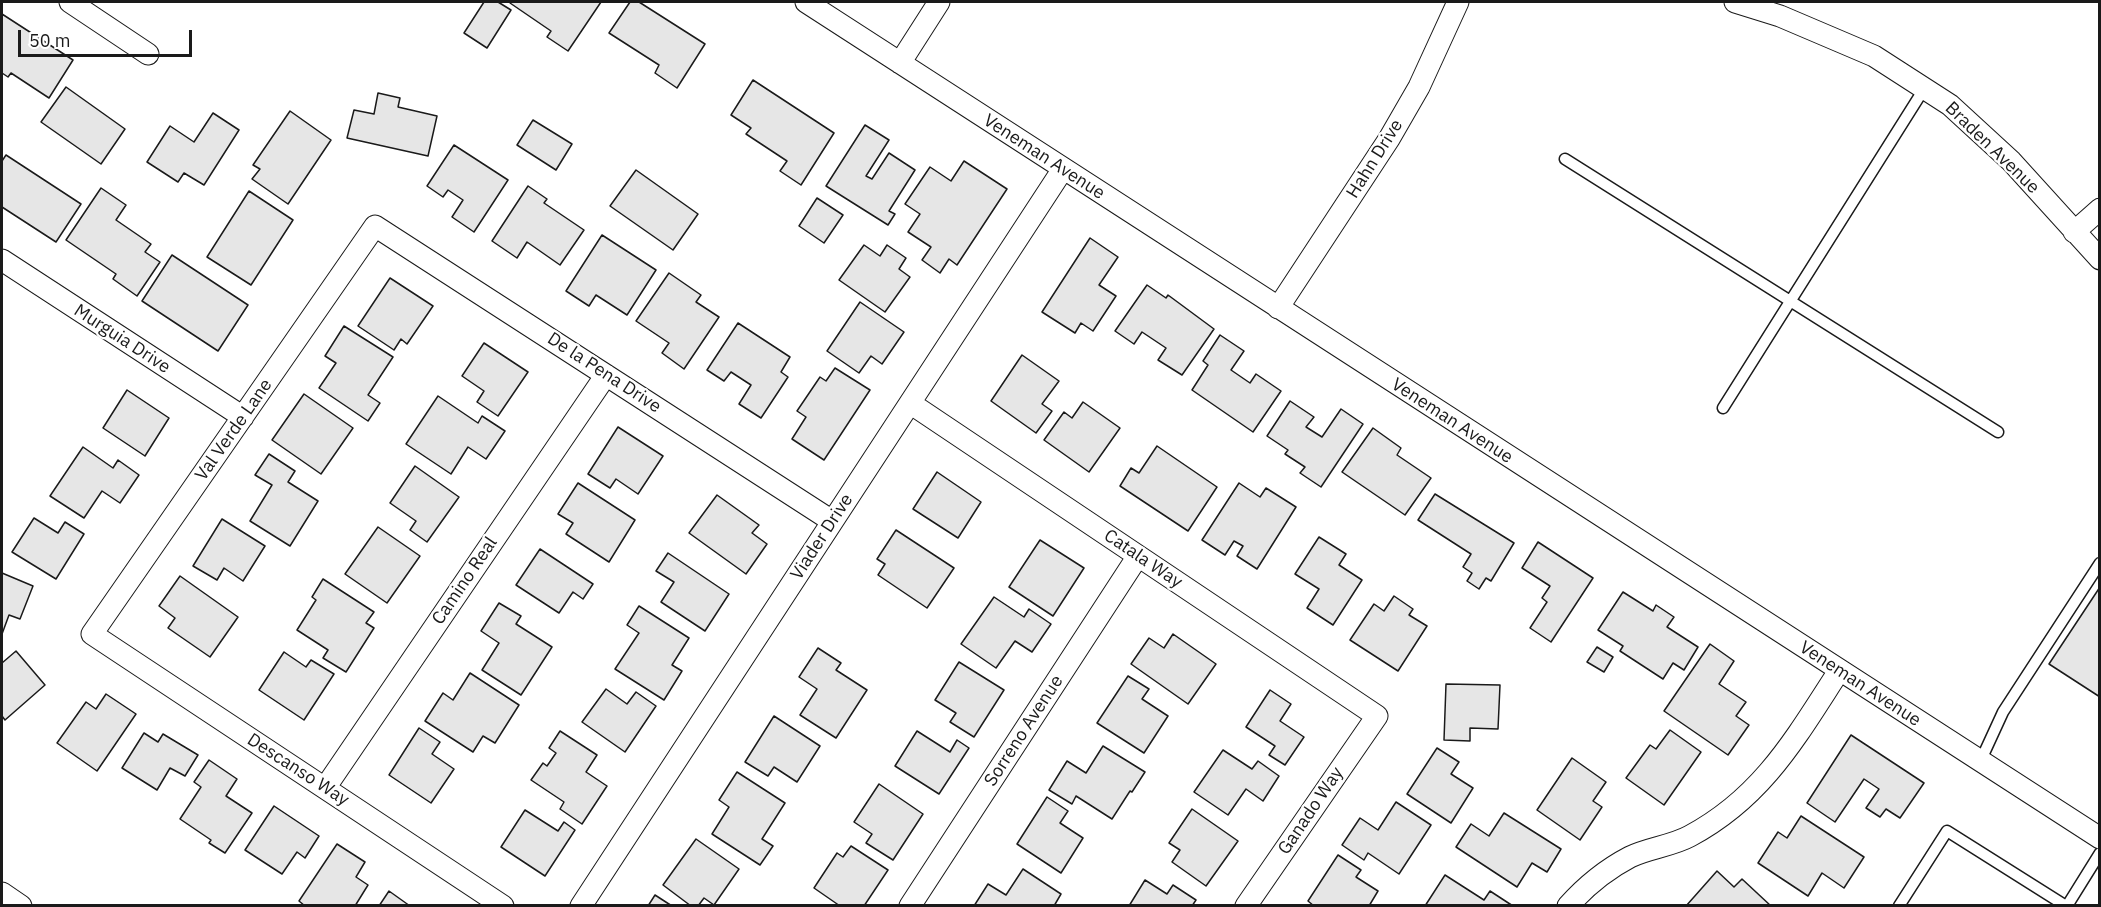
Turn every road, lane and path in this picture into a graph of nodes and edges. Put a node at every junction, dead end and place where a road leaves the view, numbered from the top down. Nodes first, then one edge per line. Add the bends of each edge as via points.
1 (70, 2) edge
2 (806, 2) edge
3 (939, 2) edge
4 (1458, 2) edge
5 (1745, 3) edge
6 (148, 54) dead end
7 (900, 63) junction
8 (1924, 89) junction
9 (1565, 159) dead end
10 (1063, 169) junction
11 (2100, 209) edge
12 (375, 226) joint
13 (2074, 232) junction
14 (2, 260) edge
15 (2100, 260) edge
16 (1791, 301) junction
17 (1278, 308) junction
18 (606, 375) junction
19 (910, 403) junction
20 (1723, 408) dead end
21 (243, 417) junction
22 (1998, 432) dead end
23 (832, 521) junction
24 (1138, 556) junction
25 (2100, 563) edge
26 (92, 634) joint
27 (1839, 670) junction
28 (1377, 716) joint
29 (1980, 762) junction
30 (325, 788) junction
31 (2100, 838) edge
32 (2100, 853) edge
33 (2, 893) edge
34 (21, 906) edge
35 (503, 906) edge
36 (581, 906) edge
37 (910, 906) edge
38 (1246, 906) edge
39 (1568, 906) edge
40 (1899, 906) edge
41 (2067, 906) edge

1 - 6 street
2 - 7 street, Veneman Avenue
3 - 7 street
4 - 17 street, Hahn Drive via 1419,87 1395,128
5 - 8 street, Braden Avenue via 1874,56
7 - 10 street, Veneman Avenue
8 - 13 street, Braden Avenue via 1950,105 2011,161
8 - 16 lane
9 - 16 lane
10 - 17 street, Veneman Avenue
10 - 19 street, Viader Drive
11 - 13 street
12 - 18 street, De la Pena Drive
12 - 21 street, Val Verde Lane
13 - 15 street, Braden Avenue
14 - 21 street, Murguia Drive
16 - 20 lane
16 - 22 lane
17 - 27 street, Veneman Avenue
18 - 23 street, De la Pena Drive
18 - 30 street, Camino Real
19 - 23 street, Viader Drive
19 - 24 street, Catala Way
21 - 26 street, Val Verde Lane
23 - 36 street, Viader Drive
24 - 28 street, Catala Way
24 - 37 street, Sorreno Avenue
25 - 29 lane via 2003,712
26 - 30 street, Descanso Way
27 - 29 street, Veneman Avenue
27 - 39 street via 1789,748 1764,779 1729,811 1689,837 1630,857 1597,879
28 - 38 street, Ganado Way
29 - 31 street, Veneman Avenue
30 - 35 street, Descanso Way
32 - 41 lane
33 - 34 street
40 - 41 lane via 1947,831

